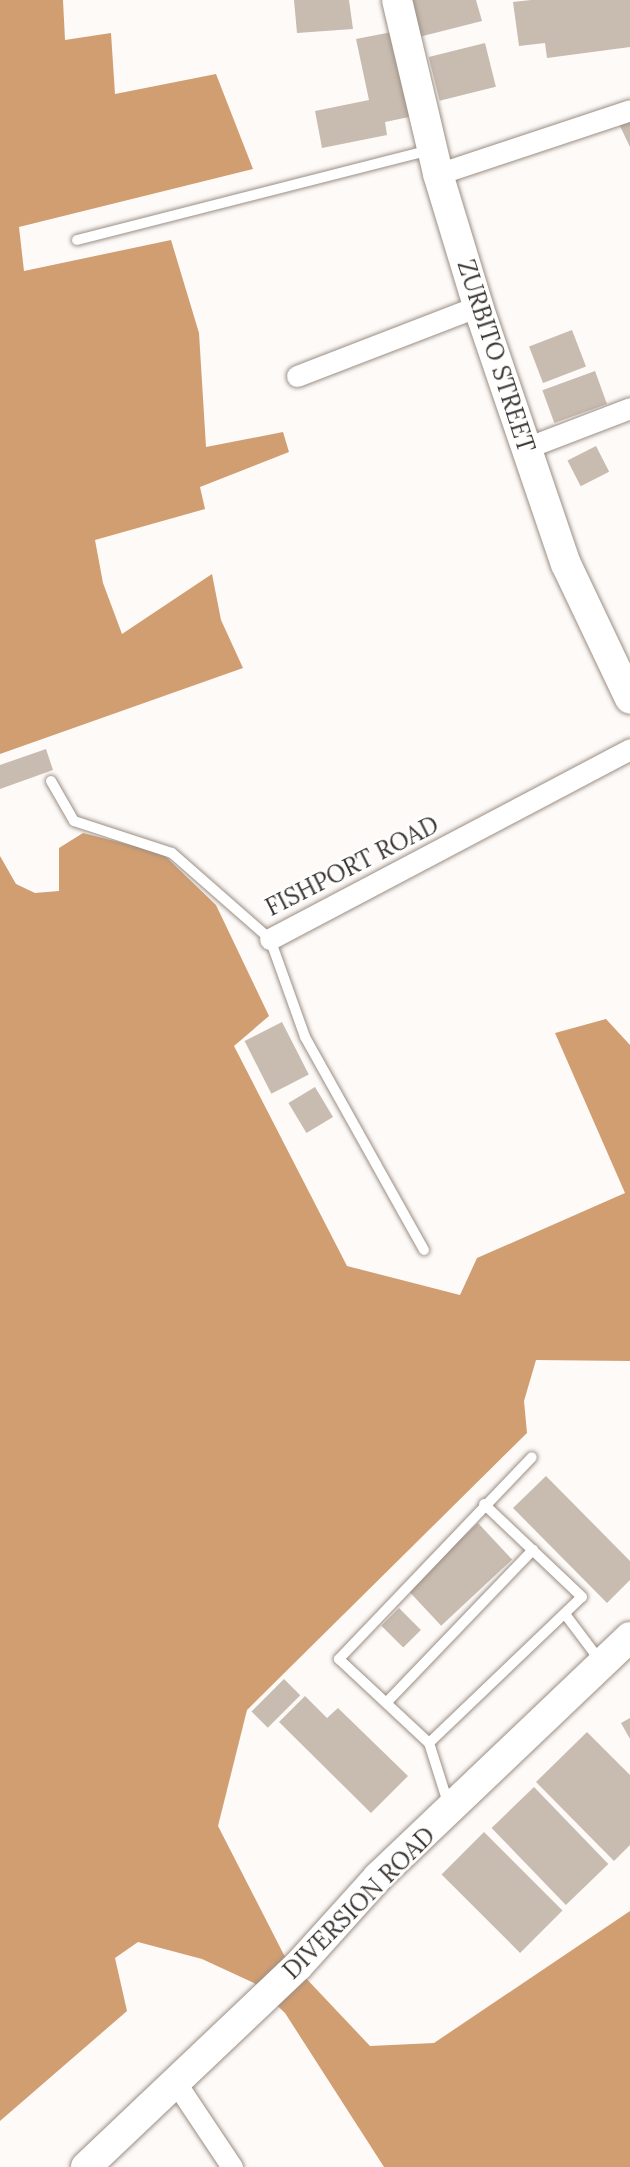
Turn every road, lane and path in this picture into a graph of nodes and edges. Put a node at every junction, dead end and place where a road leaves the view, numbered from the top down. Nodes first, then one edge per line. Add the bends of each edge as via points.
1 (397, 0) edge
2 (630, 110) edge
3 (435, 162) junction
4 (77, 240) dead end
5 (478, 306) junction
6 (297, 376) dead end
7 (630, 408) edge
8 (526, 448) junction
9 (630, 699) edge
10 (630, 749) edge
11 (51, 781) dead end
12 (270, 939) junction
13 (424, 1250) dead end
14 (532, 1457) dead end
15 (484, 1504) junction
16 (533, 1550) junction
17 (565, 1614) junction
18 (630, 1637) edge
19 (603, 1665) junction
20 (387, 1702) junction
21 (429, 1744) junction
22 (451, 1812) junction
23 (176, 2083) junction
24 (86, 2167) edge
25 (232, 2167) edge

1 - 3 street, ZURBITO STREET
2 - 3 street
3 - 4 lane
3 - 5 street, ZURBITO STREET
5 - 6 street
5 - 8 street, ZURBITO STREET
7 - 8 street
8 - 9 street, ZURBITO STREET via 566,564
10 - 12 street, FISHPORT ROAD
11 - 12 lane, FISHPORT ROAD via 74,821 172,853
12 - 13 lane via 305,1037
14 - 15 lane
15 - 16 lane
15 - 20 lane via 338,1659
16 - 17 lane via 582,1597
16 - 20 lane
17 - 19 lane
17 - 21 lane
18 - 19 street, DIVERSION ROAD
19 - 22 street, DIVERSION ROAD
20 - 21 lane
21 - 22 lane
22 - 23 street, DIVERSION ROAD via 378,1877 298,1966
23 - 24 street, DIVERSION ROAD
23 - 25 street

